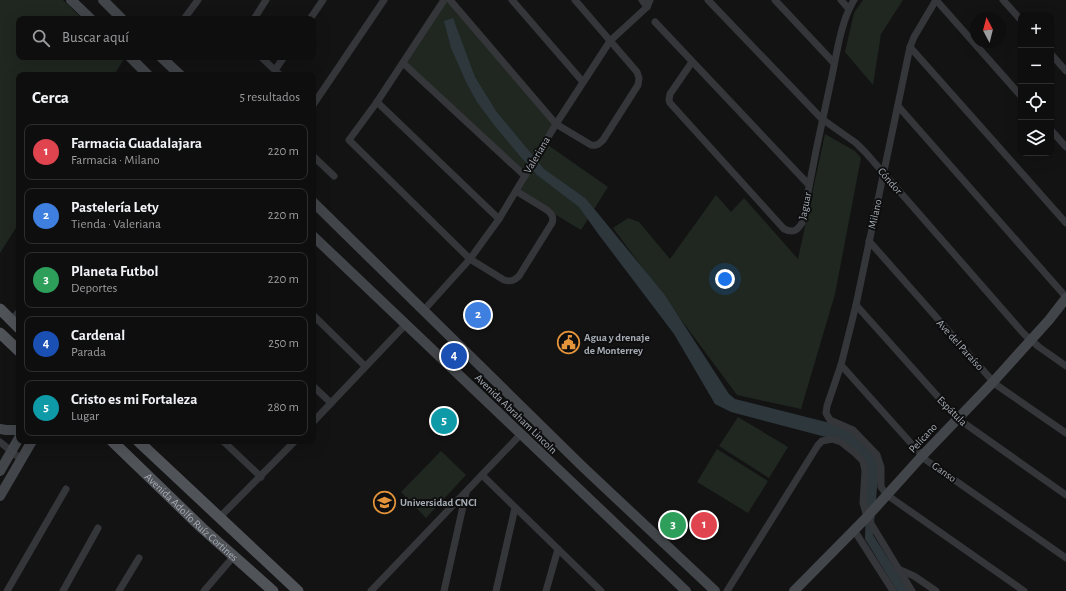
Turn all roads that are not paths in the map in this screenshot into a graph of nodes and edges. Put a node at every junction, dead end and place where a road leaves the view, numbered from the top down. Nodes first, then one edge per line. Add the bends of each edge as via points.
1 (71, 0) edge
2 (103, 0) edge
3 (198, 0) edge
4 (266, 0) edge
5 (323, 0) edge
6 (384, 0) edge
7 (444, 0) edge
8 (450, 0) edge
9 (512, 0) edge
10 (575, 0) edge
11 (642, 0) edge
12 (708, 0) edge
13 (775, 0) edge
14 (841, 0) edge
15 (854, 0) edge
16 (936, 0) edge
17 (1004, 0) edge
18 (648, 3) edge
19 (848, 8) junction
20 (88, 16) edge
21 (119, 16) edge
22 (186, 16) edge
23 (256, 16) edge
24 (312, 16) edge
25 (1018, 16) edge
26 (655, 22) dead end
27 (610, 41) junction
28 (910, 47) junction
29 (1054, 57) edge
30 (133, 60) edge
31 (164, 60) edge
32 (263, 60) edge
33 (283, 60) edge
34 (692, 62) junction
35 (403, 63) junction
36 (834, 64) junction
37 (1066, 71) edge
38 (145, 72) edge
39 (177, 72) edge
40 (277, 72) edge
41 (278, 72) edge
42 (583, 82) junction
43 (1018, 93) edge
44 (316, 101) edge
45 (377, 102) junction
46 (898, 106) junction
47 (822, 119) junction
48 (556, 124) junction
49 (1054, 133) edge
50 (1066, 147) edge
51 (316, 159) edge
52 (884, 174) junction
53 (334, 176) dead end
54 (524, 176) junction
55 (809, 185) junction
56 (516, 191) junction
57 (316, 205) edge
58 (499, 219) junction
59 (1066, 223) edge
60 (316, 239) edge
61 (869, 241) junction
62 (470, 259) junction
63 (1066, 297) edge
64 (856, 305) junction
65 (0, 309) edge
66 (424, 310) junction
67 (316, 318) edge
68 (15, 324) edge
69 (406, 324) junction
70 (0, 333) edge
71 (1031, 341) junction
72 (16, 348) edge
73 (841, 365) junction
74 (365, 366) junction
75 (1066, 366) edge
76 (994, 382) junction
77 (316, 389) edge
78 (331, 403) junction
79 (957, 418) junction
80 (316, 419) edge
81 (0, 429) edge
82 (16, 430) edge
83 (1066, 433) edge
84 (520, 435) junction
85 (0, 442) edge
86 (16, 443) edge
87 (30, 444) edge
88 (115, 444) edge
89 (141, 444) edge
90 (226, 444) edge
91 (292, 444) edge
92 (11, 452) junction
93 (922, 456) junction
94 (22, 460) junction
95 (0, 471) edge
96 (482, 475) junction
97 (261, 477) junction
98 (66, 489) dead end
99 (466, 493) junction
100 (887, 495) junction
101 (1066, 495) edge
102 (0, 496) edge
103 (515, 508) junction
104 (866, 517) junction
105 (220, 518) junction
106 (98, 528) dead end
107 (854, 530) junction
108 (558, 549) junction
109 (234, 556) junction
110 (139, 558) dead end
111 (1066, 558) edge
112 (898, 568) junction
113 (797, 590) edge
114 (7, 591) edge
115 (63, 591) edge
116 (119, 591) edge
117 (204, 591) edge
118 (273, 591) edge
119 (298, 591) edge
120 (370, 591) edge
121 (444, 591) edge
122 (496, 591) edge
123 (546, 591) edge
124 (601, 591) edge
125 (686, 591) edge
126 (715, 591) edge
127 (727, 591) edge
128 (893, 591) edge
129 (912, 591) edge
130 (936, 591) edge
131 (1024, 591) edge

1 - 20 main road
2 - 21 main road
3 - 22 street
4 - 23 street
5 - 24 street
6 - 44 street
7 - 35 street
8 - 48 street
9 - 42 street
10 - 27 street
11 - 18 street
12 - 47 street, Cóndor
13 - 36 street
14 - 19 street
15 - 19 street, Jaguar
16 - 28 street, Milano
16 - 43 street
17 - 25 street
18 - 27 street, Valeriana
19 - 36 street, Jaguar
26 - 34 street
27 - 42 street, Valeriana
27 - 48 street via 637,72 639,78 638,85 603,140 595,146 591,145
28 - 46 street, Milano
28 - 59 street
29 - 37 street
30 - 38 main road
31 - 39 main road
32 - 40 street
33 - 41 street
34 - 55 street
34 - 55 street, Jaguar via 670,94 669,100 784,229 794,231 802,223
35 - 45 street
35 - 54 street
36 - 47 street, Jaguar
42 - 48 street, Valeriana
45 - 58 street
45 - 62 street via 349,140
46 - 52 street, Milano
46 - 63 street
47 - 52 street, Cóndor via 856,143
47 - 55 street, Jaguar
48 - 54 street, Valeriana
49 - 50 street
51 - 53 street
52 - 61 street, Milano
52 - 71 street, Cóndor
54 - 56 street, Valeriana
56 - 58 street, Valeriana
56 - 62 street via 550,212 553,220 519,276 512,281 504,280
57 - 66 main road
58 - 62 street, Valeriana
60 - 69 main road, Avenida Abraham Lincoln
61 - 64 street, Milano
61 - 76 street, Ave del Paraíso
62 - 66 street, Valeriana
63 - 71 main road, Pelícano
64 - 73 street, Milano
64 - 79 street, Espátula
65 - 68 main road
66 - 126 main road via 583,467
67 - 74 street
69 - 74 street
69 - 84 main road, Avenida Abraham Lincoln
70 - 72 main road
71 - 75 street, Cóndor
71 - 76 main road, Pelícano
73 - 93 street, Ganso
73 - 100 street, Milano via 826,409 827,416 830,420 853,430 877,455 881,467 881,487
74 - 78 street
76 - 79 main road, Pelícano
76 - 83 street, Ave del Paraíso
77 - 78 street
78 - 80 street
79 - 93 main road, Pelícano
79 - 101 street, Espátula
81 - 82 main road
84 - 96 street
84 - 125 main road, Avenida Abraham Lincoln
85 - 92 street
86 - 92 main road
87 - 94 main road
88 - 109 main road, Avenida Adolfo Ruíz Cortines
89 - 105 main road, Avenida Adolfo Ruíz Cortines
90 - 97 street
91 - 97 street
92 - 94 street
92 - 95 main road
93 - 100 main road, Pelícano
93 - 111 street, Ganso
94 - 102 main road
96 - 99 street
96 - 103 street
97 - 105 street
98 - 114 street
99 - 120 street
99 - 121 street
100 - 104 main road, Pelícano
100 - 131 street
103 - 108 street
103 - 122 street
104 - 107 main road, Pelícano
104 - 112 street
104 - 127 street via 863,503 863,461 841,442 832,439 822,441
105 - 119 main road, Avenida Adolfo Ruíz Cortines
106 - 115 street
107 - 113 main road, Pelícano
107 - 128 street
108 - 123 street
108 - 124 street
109 - 117 street
109 - 118 main road, Avenida Adolfo Ruíz Cortines
110 - 116 street
112 - 129 street
112 - 130 street

